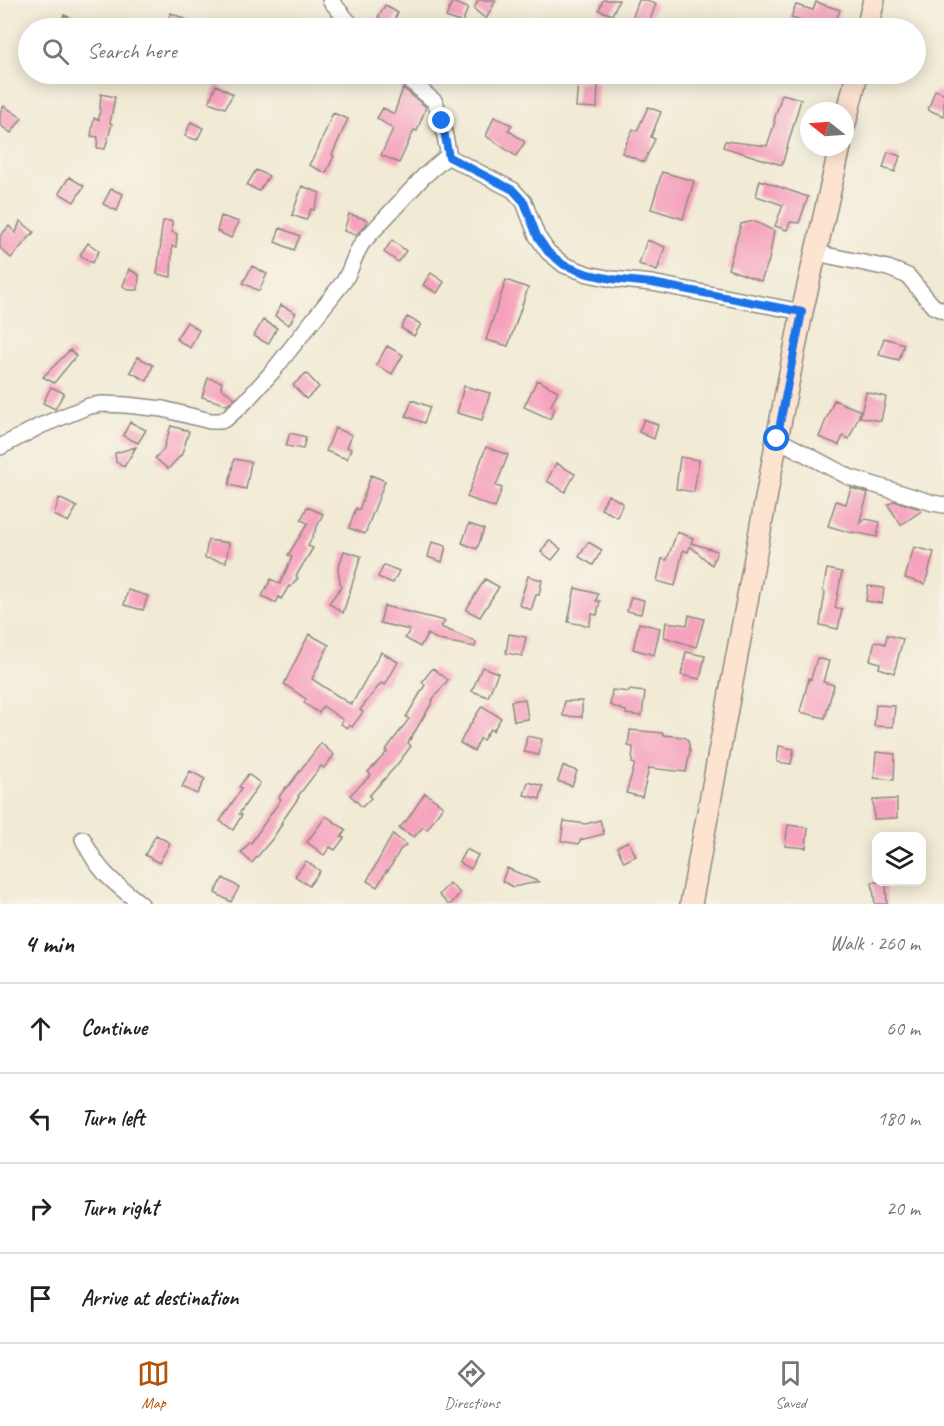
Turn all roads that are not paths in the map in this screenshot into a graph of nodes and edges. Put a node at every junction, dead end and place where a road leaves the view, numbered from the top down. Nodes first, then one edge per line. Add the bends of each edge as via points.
1 (330, 0) edge
2 (874, 0) edge
3 (345, 18) edge
4 (870, 18) edge
5 (414, 84) edge
6 (854, 84) edge
7 (850, 102) edge
8 (838, 156) edge
9 (449, 157) junction
10 (816, 253) junction
11 (944, 311) edge
12 (802, 312) junction
13 (777, 439) junction
14 (0, 447) edge
15 (944, 505) edge
16 (83, 839) dead end
17 (141, 904) edge
18 (691, 904) edge

1 - 3 street
2 - 4 main road
5 - 9 street via 435,102
6 - 7 main road
8 - 10 main road
9 - 12 street via 513,190 524,202 537,236 564,265 588,274
9 - 14 street via 424,176 363,242 340,286 273,371 226,418 216,422 163,409 102,404 40,426
10 - 11 street via 908,276 933,306
10 - 12 main road
12 - 13 main road
13 - 15 street via 849,477
13 - 18 main road
16 - 17 street via 101,870

